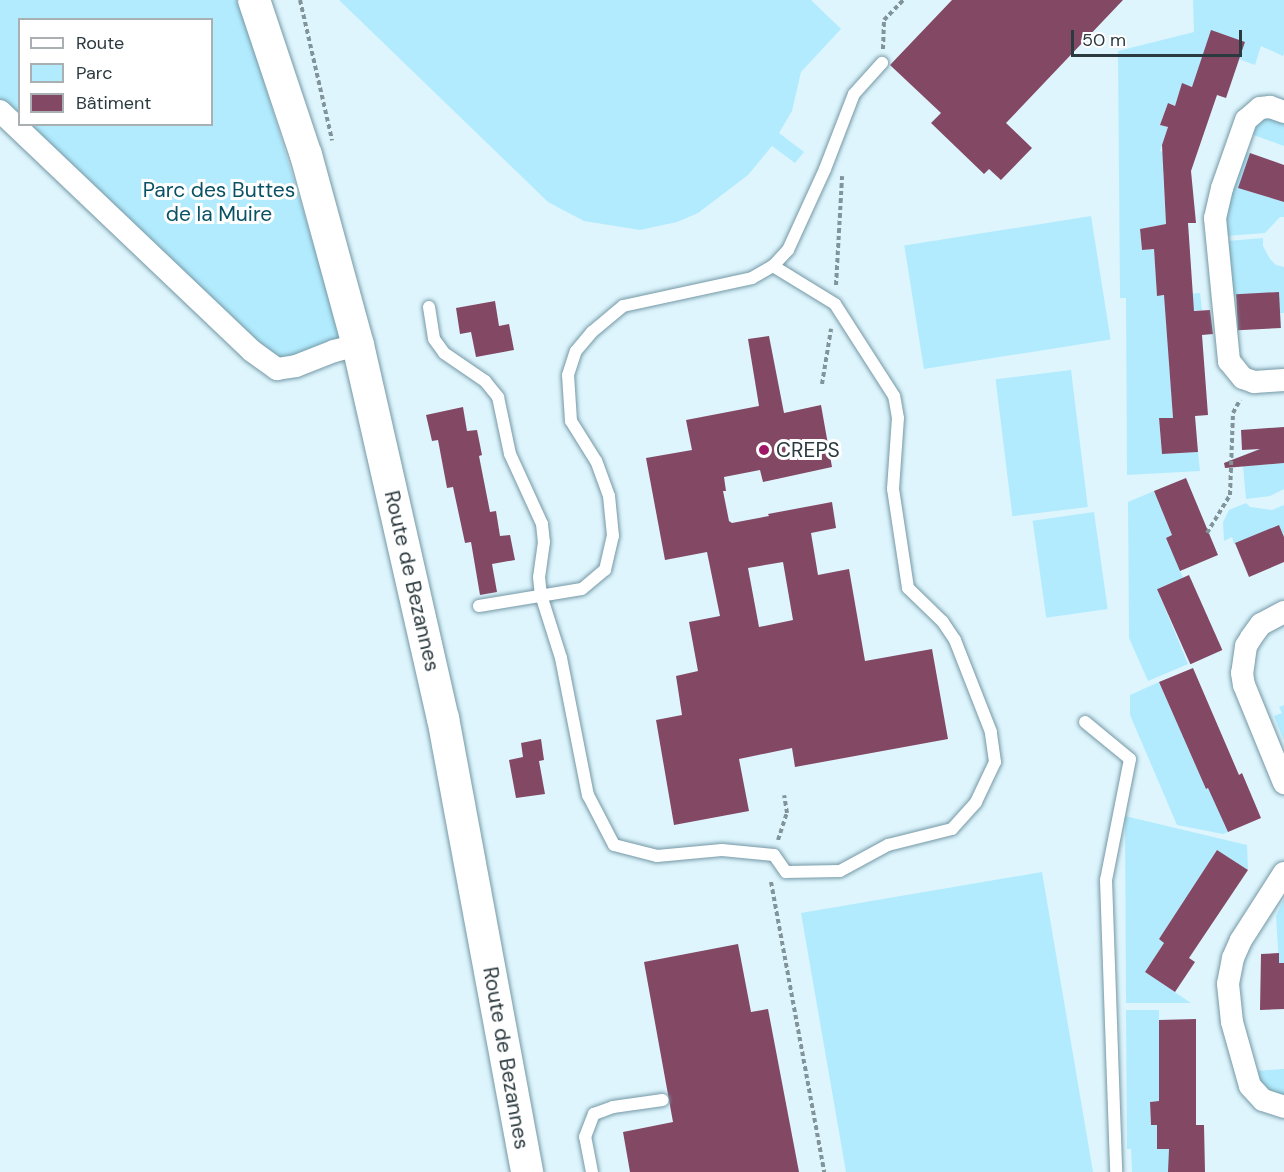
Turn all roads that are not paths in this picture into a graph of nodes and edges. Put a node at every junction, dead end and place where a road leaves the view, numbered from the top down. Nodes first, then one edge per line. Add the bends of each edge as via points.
1 (254, 0) edge
2 (882, 63) road end
3 (0, 111) edge
4 (1284, 112) edge
5 (773, 266) junction
6 (429, 308) dead end
7 (358, 345) junction
8 (1284, 380) edge
9 (542, 595) junction
10 (479, 606) dead end
11 (1284, 612) edge
12 (1085, 722) dead end
13 (1282, 771) edge
14 (1284, 873) edge
15 (663, 1100) dead end
16 (1284, 1107) edge
17 (526, 1172) edge
18 (592, 1172) edge
19 (1116, 1172) edge

1 - 7 street, Route de Bezannes via 306,155
2 - 5 lane via 854,94 788,250
3 - 7 street via 252,351 277,369
4 - 8 street via 1270,107 1252,113 1242,129 1215,218 1229,361 1233,370 1250,380
5 - 9 lane via 752,278 623,306 576,351 568,375 572,421 596,461 609,496 613,536 604,570 582,589
5 - 9 lane via 835,304 894,396 898,418 893,489 908,588 955,640 991,732 995,762 976,802 952,829 888,845 840,871 786,872 774,855 722,850 657,856 614,845 588,795 561,658
6 - 9 lane via 434,339 444,353 485,381 498,397 510,454 542,524
7 - 17 street, Route de Bezannes via 443,718
9 - 10 lane
11 - 13 street via 1261,624 1251,638 1242,673
12 - 19 lane via 1130,759 1106,880
14 - 16 street via 1241,940 1227,984 1232,1022 1250,1086 1263,1100
15 - 18 lane via 613,1107 594,1114 585,1137

